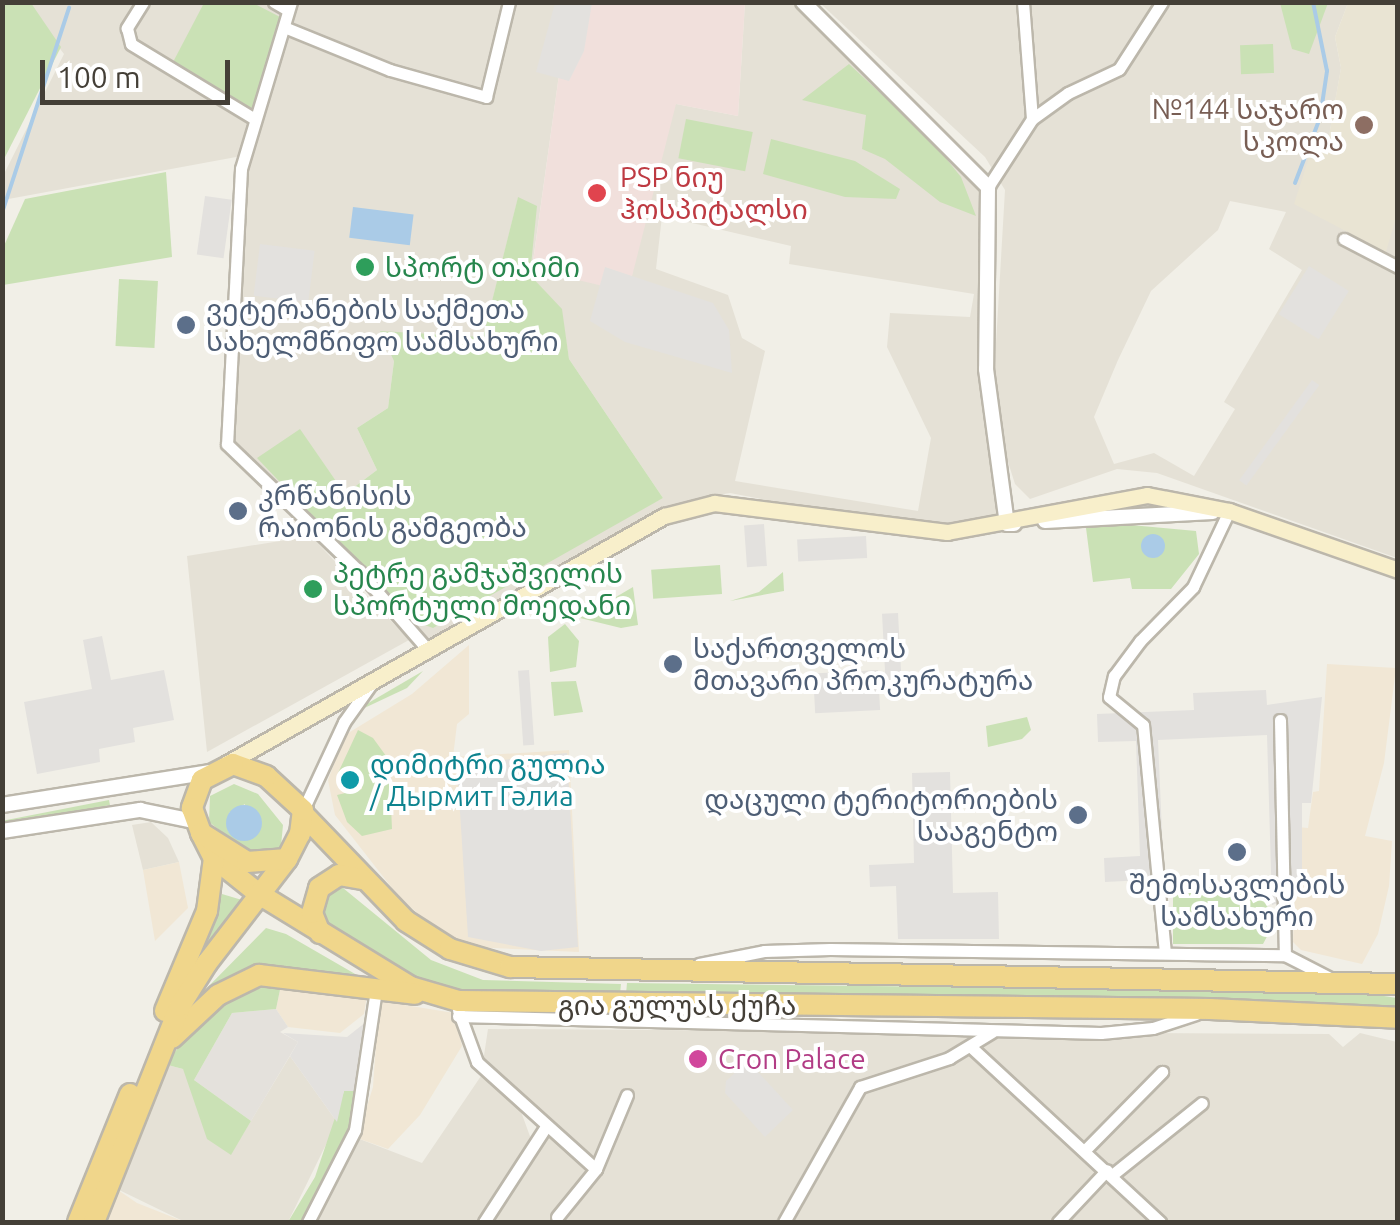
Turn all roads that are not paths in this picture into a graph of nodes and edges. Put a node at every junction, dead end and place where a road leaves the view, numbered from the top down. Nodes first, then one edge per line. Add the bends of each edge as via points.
1 (144, 2) edge
2 (274, 2) edge
3 (509, 2) edge
4 (803, 2) edge
5 (1022, 2) edge
6 (1162, 2) edge
7 (289, 6) edge
8 (284, 27) junction
9 (254, 119) junction
10 (1032, 120) junction
11 (988, 187) junction
12 (1344, 239) dead end
13 (1398, 267) edge
14 (1228, 511) junction
15 (1007, 524) junction
16 (1396, 566) edge
17 (428, 650) junction
18 (372, 684) junction
19 (1280, 720) dead end
20 (217, 769) junction
21 (2, 805) edge
22 (303, 812) junction
23 (197, 827) junction
24 (2, 830) edge
25 (214, 858) junction
26 (287, 859) junction
27 (362, 878) junction
28 (259, 894) junction
29 (320, 933) junction
30 (1165, 953) junction
31 (1285, 955) junction
32 (678, 968) junction
33 (1332, 978) junction
34 (1398, 984) edge
35 (376, 989) junction
36 (436, 997) junction
37 (458, 1008) junction
38 (1210, 1009) junction
39 (1398, 1018) edge
40 (992, 1032) junction
41 (971, 1047) junction
42 (161, 1050) junction
43 (1162, 1072) dead end
44 (627, 1095) dead end
45 (1202, 1102) dead end
46 (546, 1128) junction
47 (1086, 1150) junction
48 (596, 1168) junction
49 (1109, 1172) junction
50 (558, 1217) dead end
51 (78, 1222) edge
52 (94, 1222) edge
53 (308, 1222) edge
54 (484, 1222) edge
55 (784, 1222) edge
56 (1058, 1222) edge
57 (1160, 1222) edge

1 - 9 street via 127,28 131,44
2 - 7 street
3 - 8 street via 486,97 390,70
4 - 11 street
5 - 10 street
6 - 10 street via 1119,69 1068,93
7 - 8 street
8 - 9 street
9 - 17 street via 239,180 226,444 360,572
10 - 11 street
11 - 15 street via 983,330
12 - 13 street
14 - 15 main road via 1136,496
14 - 16 main road
14 - 30 street via 1193,587 1114,676 1109,697 1142,725
15 - 17 main road via 948,532 714,503 664,516
17 - 18 main road
18 - 20 main road
18 - 22 street via 330,748
19 - 31 street
20 - 21 street
20 - 22 highway via 266,776
20 - 23 highway via 193,798
22 - 26 highway
22 - 27 highway, გია გულუას ქუჩა
23 - 24 street via 140,810
23 - 25 highway, გია გულუას ქუჩა
23 - 26 highway via 247,862
25 - 28 highway, გია გულუას ქუჩა
25 - 51 highway via 207,911
26 - 28 highway
27 - 29 highway via 339,875 319,888 312,913
27 - 32 highway, გია გულუას ქუჩა via 406,921 488,964
28 - 29 highway, გია გულუას ქუჩა
28 - 42 highway via 193,984
29 - 36 highway, გია გულუას ქუჩა
30 - 31 street, გია გულუას ქუჩა
30 - 32 street, გია გულუას ქუჩა via 814,950
31 - 33 street, გია გულუას ქუჩა
32 - 33 highway, გია გულუას ქუჩა
33 - 34 highway, გია გულუას ქუჩა
35 - 36 highway
35 - 42 highway via 259,975 218,995
35 - 53 street via 355,1130
36 - 37 highway, გია გულუას ქუჩა
37 - 38 highway, გია გულუას ქუჩა
37 - 40 street, გია გულუას ქუჩა
37 - 46 street via 478,1062
38 - 39 highway, გია გულუას ქუჩა
38 - 40 street, გია გულუას ქუჩა via 1153,1028
40 - 41 street
41 - 47 street
41 - 55 street via 860,1087
42 - 52 highway
43 - 47 street
44 - 48 street
45 - 49 street
46 - 48 street
46 - 54 street
47 - 49 street
48 - 50 street
49 - 56 street
49 - 57 street

